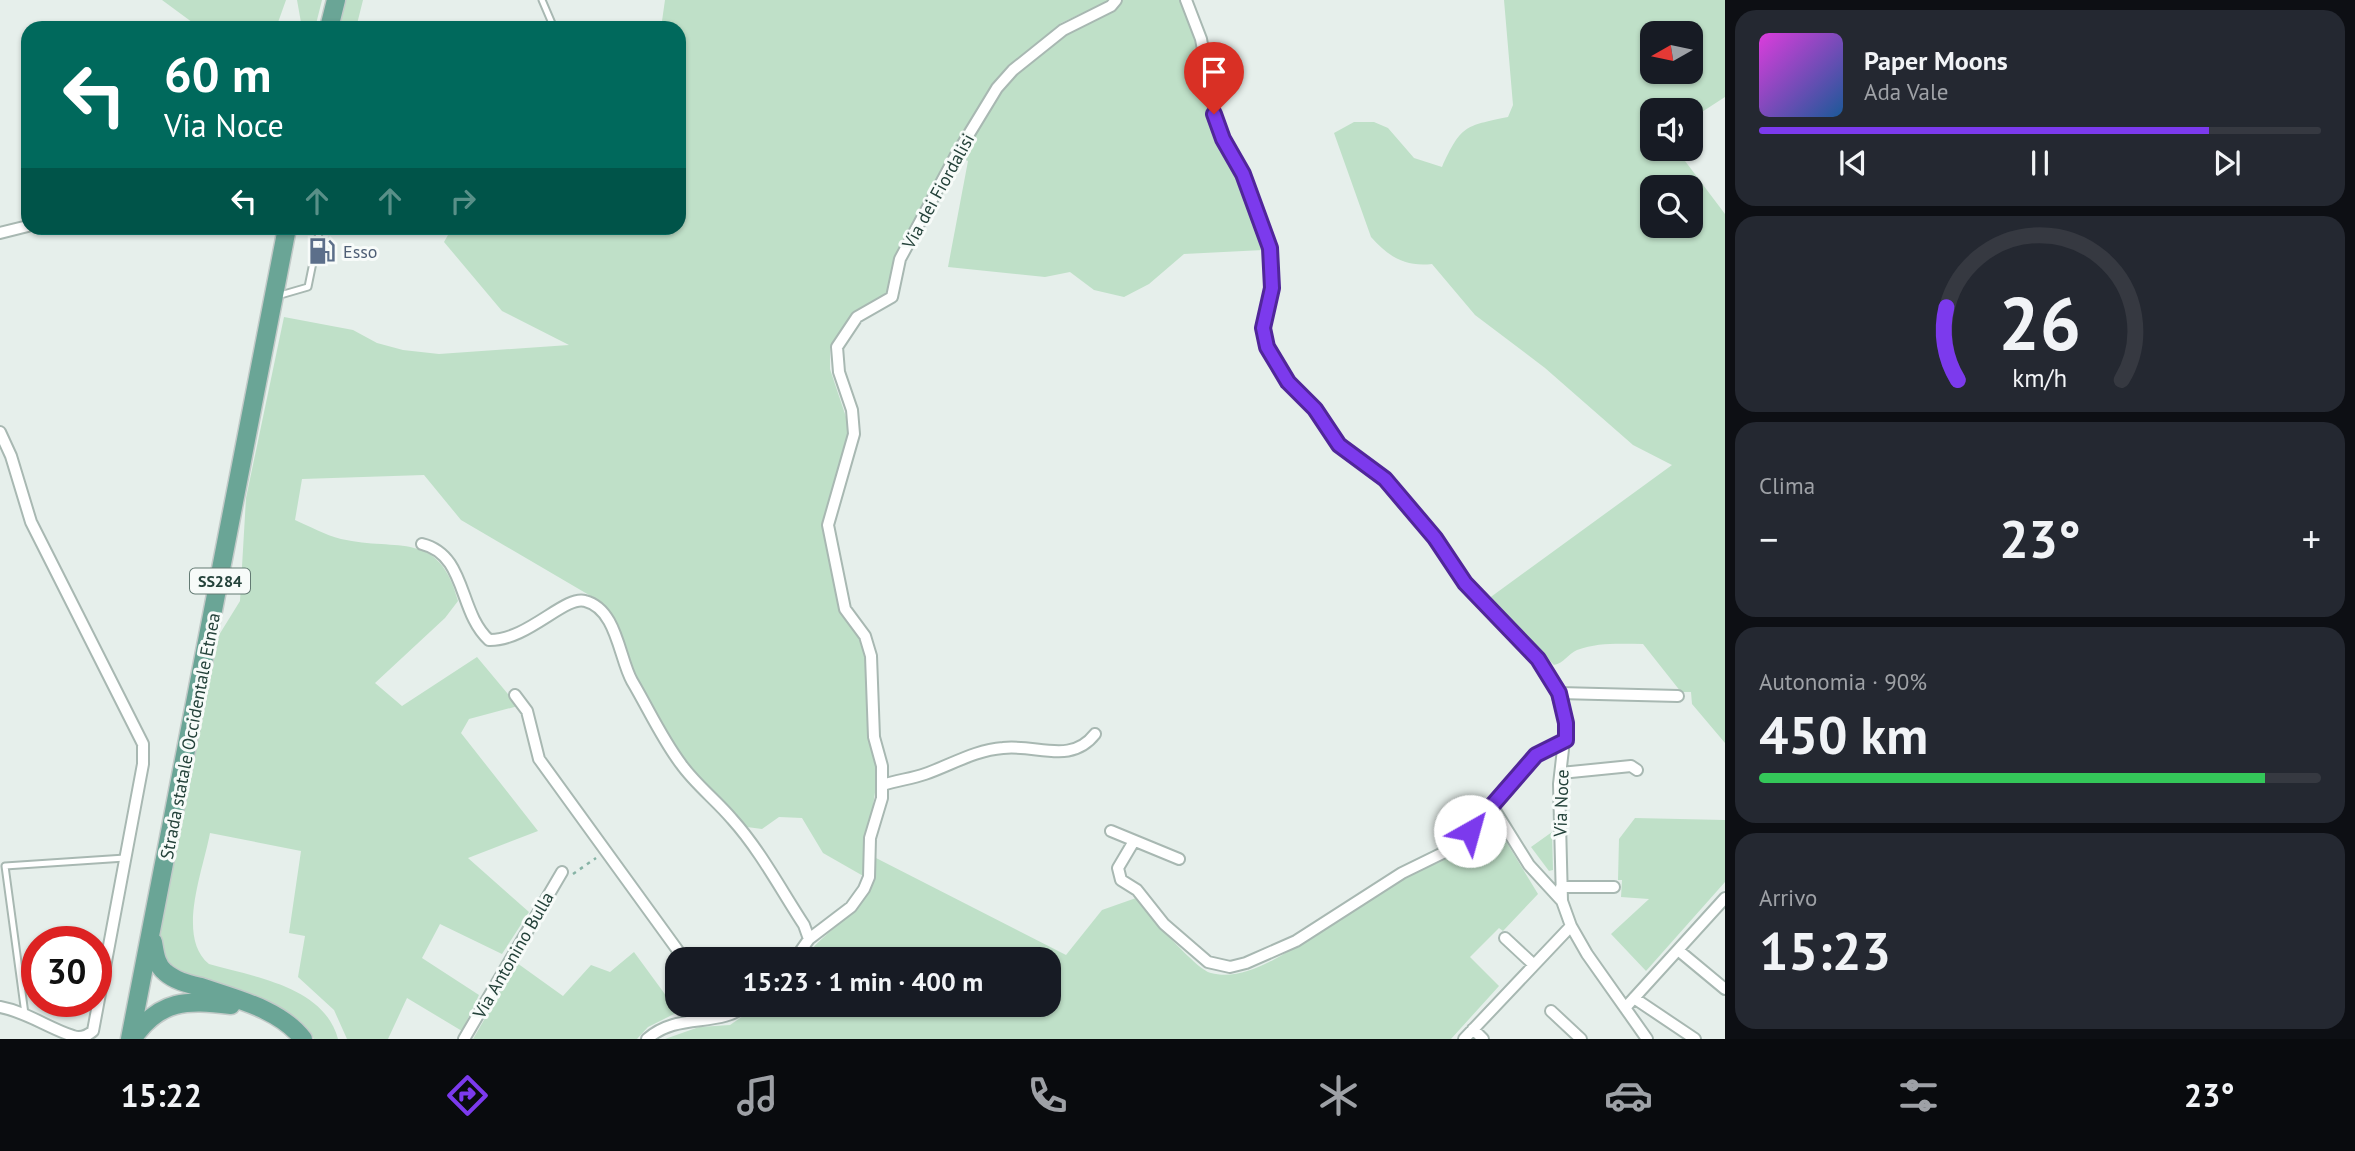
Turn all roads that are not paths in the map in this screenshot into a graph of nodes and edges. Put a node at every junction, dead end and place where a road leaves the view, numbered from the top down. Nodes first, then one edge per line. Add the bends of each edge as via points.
1 (336, 0) edge
2 (542, 0) edge
3 (1116, 0) edge
4 (1186, 0) edge
5 (331, 21) edge
6 (551, 21) edge
7 (21, 228) edge
8 (0, 233) edge
9 (287, 235) edge
10 (319, 235) edge
11 (274, 297) junction
12 (0, 432) edge
13 (422, 544) dead end
14 (1559, 693) junction
15 (515, 695) dead end
16 (1678, 696) dead end
17 (1095, 734) dead end
18 (1566, 740) junction
19 (1637, 770) dead end
20 (1561, 773) junction
21 (883, 785) junction
22 (1491, 804) junction
23 (1111, 831) dead end
24 (1134, 841) junction
25 (127, 858) junction
26 (1179, 859) dead end
27 (562, 872) road end
28 (1561, 887) junction
29 (1614, 887) dead end
30 (1725, 898) edge
31 (1562, 901) junction
32 (1571, 926) junction
33 (112, 934) edge
34 (151, 935) junction
35 (1505, 937) dead end
36 (809, 939) junction
37 (675, 947) edge
38 (803, 947) edge
39 (1678, 950) junction
40 (1534, 965) junction
41 (21, 984) edge
42 (1725, 989) edge
43 (1634, 998) junction
44 (3, 1008) edge
45 (256, 1008) junction
46 (1625, 1009) junction
47 (1551, 1011) dead end
48 (21, 1013) edge
49 (32, 1017) edge
50 (96, 1017) edge
51 (721, 1017) edge
52 (714, 1018) joint
53 (0, 1021) edge
54 (1473, 1029) junction
55 (1642, 1037) edge
56 (132, 1039) edge
57 (303, 1039) edge
58 (464, 1039) edge
59 (647, 1039) edge
60 (1464, 1039) edge
61 (1483, 1039) edge
62 (1581, 1039) edge
63 (1695, 1039) edge

1 - 5 main road
2 - 6 lane
3 - 21 street, Via dei Fiordalisi via 1063,30 1006,77 955,157 901,259 892,297 857,317 837,347 854,434 830,513 828,537 845,609 865,636 871,656 874,737
4 - 14 street, Via Noce via 1201,39 1214,114 1243,174 1270,248 1272,288 1263,328 1267,347 1288,382 1315,409 1339,445 1385,479 1465,583 1538,659
7 - 8 street
9 - 11 main road, Strada statale Occidentale Etnea / SS284
10 - 11 lane via 308,287
11 - 34 main road, Strada statale Occidentale Etnea / SS284
12 - 25 street via 31,522 143,744
13 - 36 street via 448,557 467,606 489,640 530,629 572,601 588,601 603,613 631,679 682,766 741,830
14 - 16 street
14 - 18 street, Via Noce
15 - 37 street via 527,711 540,759
17 - 21 street via 1071,752 1004,747
18 - 20 street, Via Noce
18 - 22 street via 1536,755
19 - 20 street via 1631,766
20 - 28 street, Via Noce
21 - 36 street, Via dei Fiordalisi via 864,889 850,907
22 - 24 street via 1447,852 1402,873 1296,941 1230,967 1208,962 1164,924 1137,890 1121,880 1118,868
22 - 31 street via 1529,865
23 - 24 street
24 - 26 street
25 - 33 street
25 - 41 lane via 5,866
27 - 58 street, Via Antonino Bulla
28 - 29 street
28 - 31 street, Via Noce
30 - 39 street
31 - 32 street, Via Noce
32 - 40 street
32 - 46 street, Via Noce
34 - 45 main road via 164,972
34 - 56 main road, Strada statale Occidentale Etnea / SS284
35 - 40 street
36 - 38 street, Via dei Fiordalisi
39 - 42 street
39 - 43 street
40 - 54 street
43 - 46 street
43 - 63 street
44 - 48 street
44 - 53 street
45 - 56 main road via 182,1003 146,1020
45 - 57 main road via 292,1025
46 - 55 street, Via Noce
47 - 62 street
49 - 50 street via 75,1037 93,1031
51 - 52 street
52 - 59 street via 685,1020
54 - 60 street
54 - 61 street

